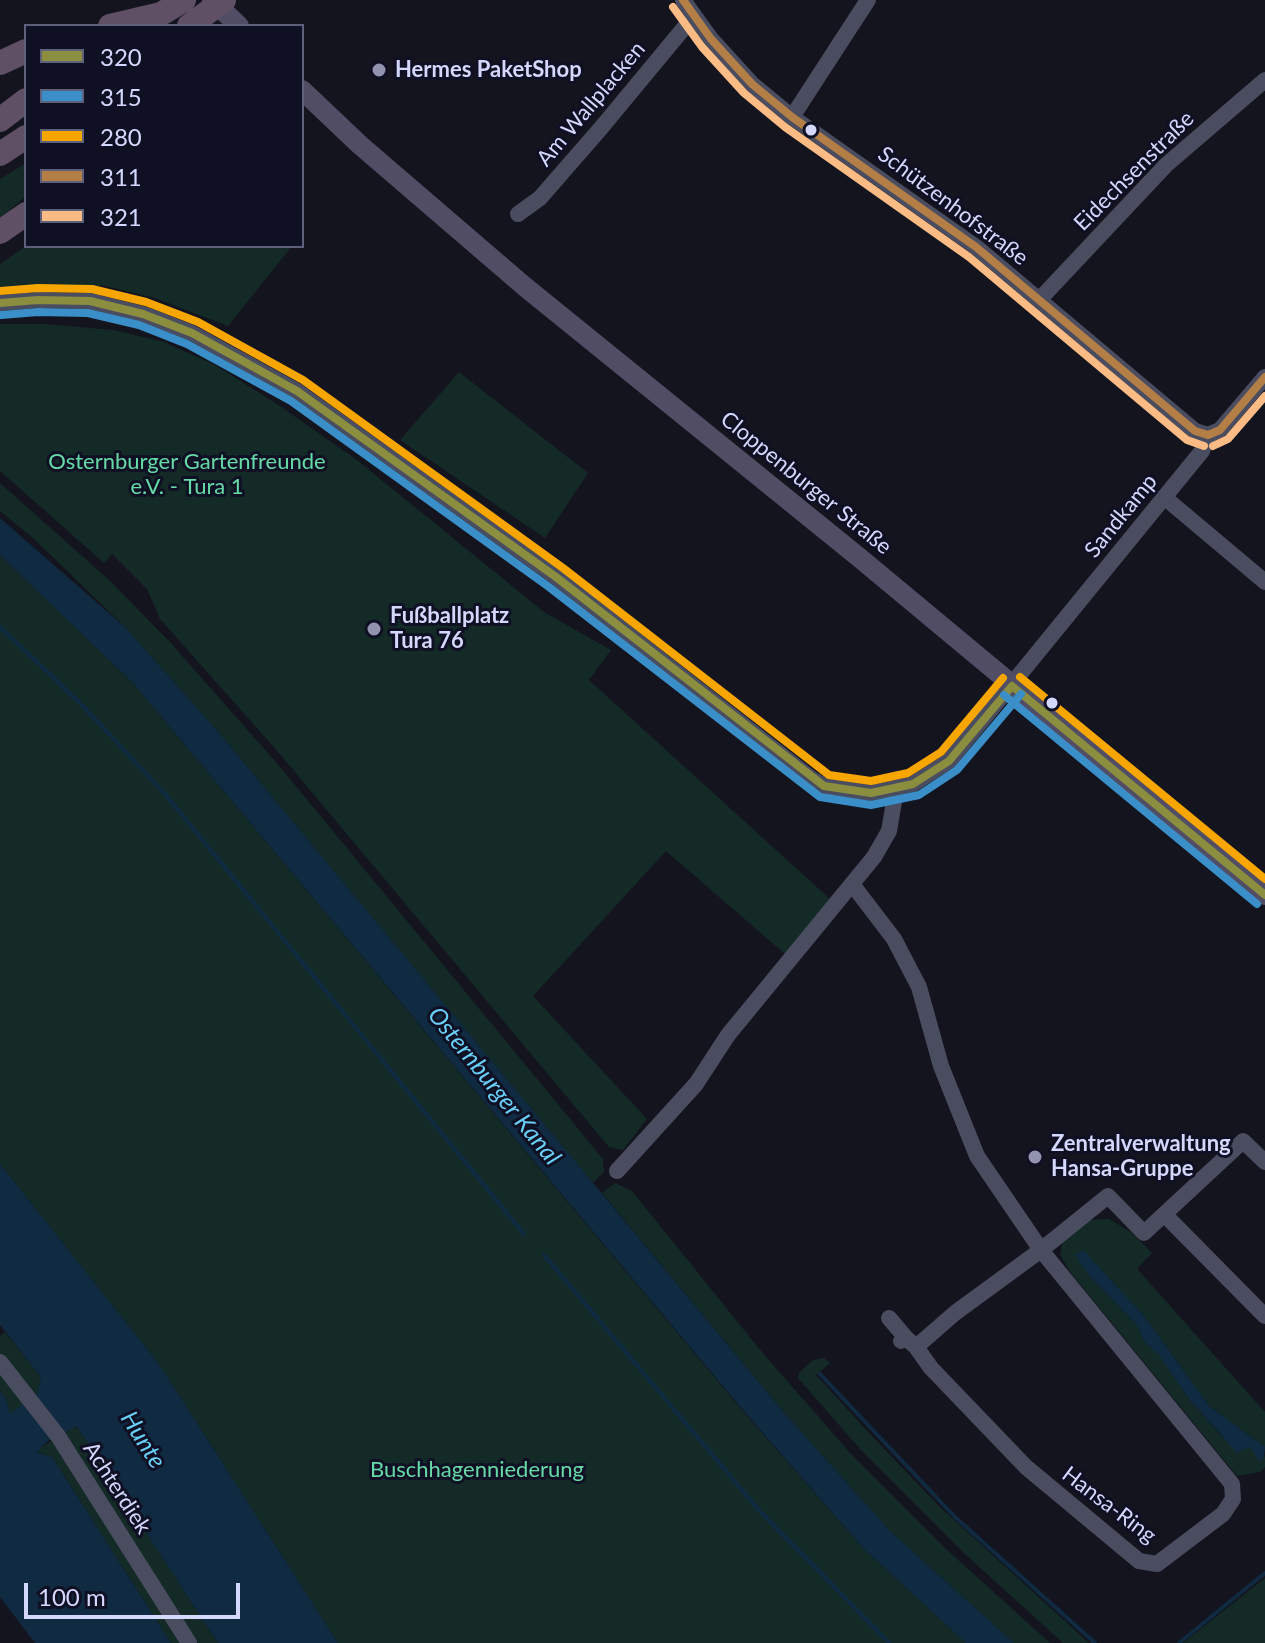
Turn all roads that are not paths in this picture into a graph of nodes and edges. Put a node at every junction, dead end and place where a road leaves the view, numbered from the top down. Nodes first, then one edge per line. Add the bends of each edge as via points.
1 (125, 0) edge
2 (150, 0) edge
3 (224, 0) edge
4 (683, 0) edge
5 (868, 0) edge
6 (192, 9) edge
7 (693, 17) junction
8 (99, 24) edge
9 (118, 24) edge
10 (122, 24) edge
11 (211, 24) edge
12 (233, 24) edge
13 (24, 52) edge
14 (0, 62) edge
15 (1265, 80) edge
16 (24, 102) edge
17 (310, 102) edge
18 (792, 117) junction
19 (0, 120) edge
20 (24, 138) edge
21 (0, 154) edge
22 (518, 214) dead end
23 (24, 215) edge
24 (0, 232) edge
25 (1040, 299) junction
26 (0, 303) edge
27 (1265, 377) edge
28 (1208, 435) junction
29 (1164, 497) junction
30 (1265, 582) edge
31 (1012, 686) junction
32 (896, 790) junction
33 (852, 884) junction
34 (1265, 895) edge
35 (1265, 1162) edge
36 (617, 1171) dead end
37 (1165, 1215) junction
38 (1041, 1250) junction
39 (1265, 1316) edge
40 (889, 1318) dead end
41 (908, 1342) junction
42 (0, 1362) edge
43 (189, 1643) edge

1 - 8 highway
2 - 10 highway
3 - 6 highway
4 - 7 street, Schützenhofstraße
5 - 18 street
6 - 9 highway
6 - 11 main road
6 - 12 main road
7 - 18 street, Schützenhofstraße via 752,84
7 - 22 street, Am Wallplacken via 540,198
13 - 14 highway
15 - 25 street, Eidechsenstraße via 1166,165
16 - 19 highway
17 - 31 main road, Cloppenburger Straße via 524,286
18 - 25 street, Schützenhofstraße via 941,221
20 - 21 highway
23 - 24 highway
25 - 28 street, Schützenhofstraße via 1195,431
26 - 32 street via 90,301 192,333 297,391 384,452 556,577 812,779 853,791
27 - 28 street, Sandkamp via 1220,430
28 - 29 street, Sandkamp via 1202,451
29 - 30 street
29 - 31 street, Sandkamp
31 - 32 street, Sandkamp via 949,761
31 - 34 main road, Cloppenburger Straße
32 - 33 street via 886,838
33 - 36 street via 728,1035 696,1084
33 - 38 street, Hansa-Ring via 894,939 919,987 941,1066 977,1156
35 - 37 street via 1243,1141
37 - 38 street via 1144,1233 1108,1196
37 - 39 street
38 - 41 street
38 - 41 street, Hansa-Ring via 1232,1484 1233,1499 1223,1514 1157,1564 1139,1561 1026,1467
40 - 41 street, Hansa-Ring
42 - 43 street, Achterdiek via 58,1436

